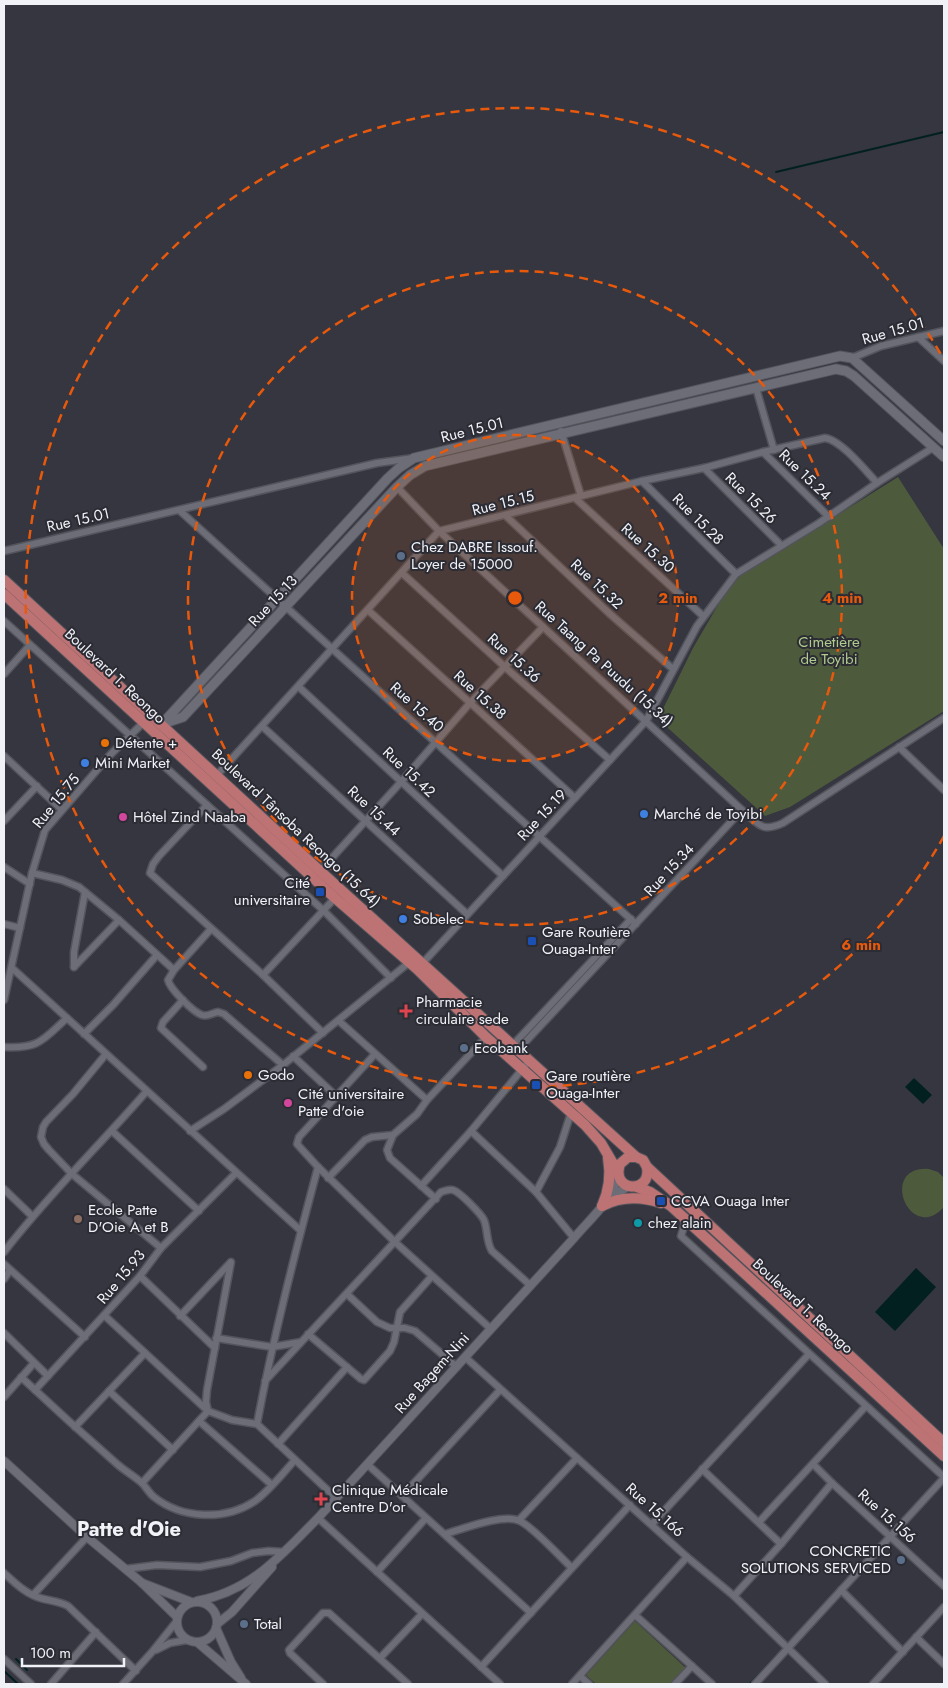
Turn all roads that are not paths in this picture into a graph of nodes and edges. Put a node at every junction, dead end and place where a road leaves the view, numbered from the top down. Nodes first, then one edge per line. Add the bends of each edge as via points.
1 (944, 331) edge
2 (918, 337) junction
3 (852, 358) junction
4 (944, 361) edge
5 (756, 388) junction
6 (560, 422) junction
7 (562, 433) junction
8 (944, 442) edge
9 (934, 447) junction
10 (774, 450) junction
11 (763, 452) junction
12 (944, 457) edge
13 (414, 458) junction
14 (704, 468) junction
15 (642, 481) junction
16 (877, 482) junction
17 (397, 487) junction
18 (578, 497) junction
19 (180, 510) junction
20 (505, 515) junction
21 (829, 516) junction
22 (439, 532) junction
23 (781, 545) junction
24 (4, 551) edge
25 (402, 573) junction
26 (736, 574) junction
27 (4, 580) edge
28 (4, 594) edge
29 (277, 599) junction
30 (286, 607) junction
31 (369, 611) junction
32 (703, 616) junction
33 (4, 621) edge
34 (543, 627) junction
35 (30, 645) junction
36 (334, 648) junction
37 (505, 667) junction
38 (673, 669) junction
39 (4, 674) edge
40 (299, 687) junction
41 (470, 703) junction
42 (944, 718) edge
43 (646, 721) junction
44 (143, 723) junction
45 (162, 724) junction
46 (263, 727) junction
47 (130, 735) junction
48 (436, 741) junction
49 (899, 746) junction
50 (4, 756) edge
51 (610, 760) junction
52 (217, 776) junction
53 (401, 782) junction
54 (36, 786) junction
55 (944, 790) edge
56 (575, 798) junction
57 (207, 805) junction
58 (62, 810) junction
59 (742, 810) junction
60 (366, 820) junction
61 (4, 822) edge
62 (540, 835) junction
63 (4, 867) edge
64 (320, 871) junction
65 (32, 873) junction
66 (503, 876) junction
67 (30, 884) junction
68 (86, 892) junction
69 (335, 898) junction
70 (324, 911) junction
71 (467, 914) junction
72 (119, 920) junction
73 (633, 921) junction
74 (4, 924) edge
75 (20, 928) junction
76 (211, 930) junction
77 (157, 955) junction
78 (416, 963) junction
79 (12, 968) junction
80 (174, 970) junction
81 (263, 975) junction
82 (391, 978) junction
83 (4, 1000) edge
84 (183, 1000) junction
85 (67, 1018) junction
86 (339, 1021) junction
87 (323, 1033) junction
88 (84, 1034) junction
89 (486, 1037) junction
90 (4, 1046) edge
91 (512, 1052) junction
92 (106, 1054) junction
93 (375, 1054) junction
94 (293, 1056) junction
95 (526, 1064) junction
96 (282, 1065) junction
97 (203, 1067) dead end
98 (146, 1092) junction
99 (336, 1096) junction
100 (427, 1100) junction
101 (571, 1113) junction
102 (112, 1131) junction
103 (190, 1131) junction
104 (471, 1131) junction
105 (393, 1135) junction
106 (606, 1150) junction
107 (636, 1157) junction
108 (647, 1167) junction
109 (318, 1168) junction
110 (72, 1174) junction
111 (236, 1174) junction
112 (618, 1174) junction
113 (328, 1178) junction
114 (421, 1186) junction
115 (633, 1186) junction
116 (4, 1189) edge
117 (536, 1192) junction
118 (436, 1199) junction
119 (604, 1204) junction
120 (199, 1211) junction
121 (32, 1216) junction
122 (682, 1216) junction
123 (300, 1230) junction
124 (574, 1238) junction
125 (394, 1242) junction
126 (160, 1248) junction
127 (4, 1252) edge
128 (4, 1264) edge
129 (10, 1270) junction
130 (140, 1276) junction
131 (432, 1276) junction
132 (4, 1279) edge
133 (530, 1285) junction
134 (347, 1294) junction
135 (105, 1316) junction
136 (180, 1316) junction
137 (396, 1328) junction
138 (490, 1329) junction
139 (4, 1333) edge
140 (308, 1334) junction
141 (84, 1337) junction
142 (216, 1338) junction
143 (301, 1342) junction
144 (272, 1347) junction
145 (214, 1348) junction
146 (144, 1353) junction
147 (810, 1354) junction
148 (465, 1357) junction
149 (34, 1363) junction
150 (347, 1367) junction
151 (457, 1367) junction
152 (48, 1376) junction
153 (21, 1377) junction
154 (265, 1381) junction
155 (35, 1390) junction
156 (500, 1390) junction
157 (109, 1391) junction
158 (4, 1397) edge
159 (866, 1406) junction
160 (208, 1411) junction
161 (199, 1421) junction
162 (257, 1424) junction
163 (75, 1427) junction
164 (944, 1442) edge
165 (278, 1444) junction
166 (172, 1450) junction
167 (944, 1456) edge
168 (577, 1458) junction
169 (295, 1460) junction
170 (4, 1462) edge
171 (367, 1464) junction
172 (813, 1464) junction
173 (702, 1470) junction
174 (944, 1478) edge
175 (832, 1483) junction
176 (142, 1484) junction
177 (272, 1485) junction
178 (402, 1496) junction
179 (336, 1498) junction
180 (630, 1505) junction
181 (318, 1518) junction
182 (426, 1518) junction
183 (519, 1520) junction
184 (759, 1522) junction
185 (652, 1524) junction
186 (445, 1534) junction
187 (891, 1536) junction
188 (87, 1537) junction
189 (781, 1544) junction
190 (284, 1552) junction
191 (687, 1557) junction
192 (275, 1561) junction
193 (572, 1567) junction
194 (126, 1570) junction
195 (377, 1572) junction
196 (4, 1573) edge
197 (141, 1582) junction
198 (944, 1586) edge
199 (841, 1590) junction
200 (32, 1595) junction
201 (734, 1596) junction
202 (194, 1602) junction
203 (944, 1607) edge
204 (531, 1613) junction
205 (422, 1614) junction
206 (635, 1615) junction
207 (176, 1620) junction
208 (217, 1626) junction
209 (96, 1632) junction
210 (916, 1637) junction
211 (187, 1640) junction
212 (197, 1642) junction
213 (787, 1648) junction
214 (152, 1652) junction
215 (903, 1652) junction
216 (380, 1658) junction
217 (4, 1660) edge
218 (944, 1664) edge
219 (692, 1666) junction
220 (482, 1668) junction
221 (136, 1671) junction
222 (580, 1676) junction
223 (245, 1683) edge
224 (30, 1684) edge
225 (51, 1684) edge
226 (123, 1684) edge
227 (323, 1684) edge
228 (408, 1684) edge
229 (500, 1684) edge
230 (572, 1684) edge
231 (589, 1684) edge
232 (675, 1684) edge
233 (712, 1684) edge
234 (756, 1684) edge
235 (826, 1684) edge
236 (873, 1684) edge

1 - 2 street, Rue 15.01
2 - 3 street, Rue 15.01 via 880,346
2 - 4 street
3 - 6 main road, Rue 15.01 via 837,357
3 - 8 main road
5 - 7 main road, Rue 15.01
5 - 9 main road, Rue 15.01 via 843,370 854,376
5 - 10 street, Rue 15.24
6 - 7 street
6 - 13 main road, Rue 15.01
7 - 17 main road, Rue 15.01 via 428,465
7 - 18 street
9 - 12 main road
9 - 16 street, Rue 15.19
10 - 11 street, Rue 15.15
10 - 16 street, Rue 15.15 via 830,438
11 - 14 street, Rue 15.15
11 - 21 street, Rue 15.24
13 - 19 street, Rue 15.01 via 378,463
13 - 29 main road, Rue 15.13 via 388,478
14 - 15 street, Rue 15.15
14 - 23 street, Rue 15.26
15 - 18 street, Rue 15.15
15 - 26 street, Rue 15.28
16 - 21 street, Rue 15.19
17 - 22 street, Rue Taang Pa Puudu (15.34)
17 - 30 main road, Rue 15.13
18 - 20 street, Rue 15.15
18 - 32 street, Rue 15.30
19 - 24 street, Rue 15.01
19 - 29 street, Rue 15.40
20 - 22 street, Rue 15.15
20 - 38 street, Rue 15.32
21 - 23 street, Rue 15.19
22 - 25 street
22 - 34 street, Rue Taang Pa Puudu (15.34)
23 - 26 street, Rue 15.19
25 - 31 street
25 - 37 street, Rue 15.36
26 - 32 street, Rue 15.19
27 - 45 highway, Boulevard Tânsoba Reongo (15.64)
28 - 44 highway, Boulevard T. Reongo
29 - 30 street, Rue 15.40
29 - 45 main road, Rue 15.13
30 - 36 street, Rue 15.40
30 - 45 main road, Rue 15.13 via 183,717
31 - 36 street
31 - 41 street, Rue 15.38
32 - 38 street, Rue 15.19
33 - 35 street
34 - 37 street
34 - 43 street, Rue Taang Pa Puudu (15.34)
35 - 39 street
35 - 47 street
36 - 40 street
36 - 48 street, Rue 15.40
37 - 41 street
37 - 51 street, Rue 15.36
38 - 43 street, Rue 15.19
40 - 46 street
40 - 53 street, Rue 15.42
41 - 48 street
41 - 56 street, Rue 15.38
42 - 49 street
43 - 51 street, Rue 15.19
43 - 59 street, Rue Taang Pa Puudu (15.34)
44 - 45 main road, Rue 15.13
44 - 47 street, Rue 15.75
44 - 69 highway, Boulevard T. Reongo
45 - 52 highway, Boulevard Tânsoba Reongo (15.64)
46 - 52 street
46 - 60 street, Rue 15.44
47 - 57 street
47 - 58 street, Rue 15.75
48 - 53 street
48 - 62 street, Rue 15.40
49 - 55 street
49 - 59 street via 772,828 765,828
50 - 54 street
51 - 56 street, Rue 15.19
52 - 64 highway, Boulevard Tânsoba Reongo (15.64)
53 - 60 street
53 - 66 street, Rue 15.42
54 - 58 street
54 - 61 street
56 - 62 street, Rue 15.19
57 - 70 street
57 - 76 street via 159,856 150,873
58 - 65 street, Rue 15.75 via 45,830
59 - 73 street, Rue 15.34
60 - 64 street
60 - 71 street, Rue 15.44
62 - 66 street, Rue 15.19
62 - 73 street, Rue 15.40
63 - 67 street
64 - 78 highway, Boulevard Tânsoba Reongo (15.64)
65 - 67 street, Rue 15.75
65 - 68 street via 71,883
66 - 71 street, Rue 15.19
67 - 75 street, Rue 15.75
68 - 72 street
68 - 72 street via 74,967
69 - 70 street
69 - 78 highway, Boulevard T. Reongo
70 - 81 street
70 - 82 street
71 - 78 street, Rue 15.19
72 - 77 street
73 - 91 street, Rue 15.34
74 - 75 street
75 - 79 street, Rue 15.75
76 - 80 street
76 - 81 street
77 - 80 street
77 - 88 street
78 - 82 street, Rue 15.19
78 - 89 highway, Boulevard T. Reongo
78 - 91 highway, Boulevard Tânsoba Reongo (15.64)
79 - 83 street, Rue 15.75
79 - 85 street
80 - 84 street via 169,984
81 - 87 street
82 - 86 street, Rue 15.19
84 - 96 street via 203,1015 224,1014
84 - 97 street via 161,1028
85 - 88 street
85 - 90 street via 36,1045
86 - 87 street, Rue 15.19
86 - 93 street
87 - 94 street, Rue 15.19
88 - 92 street
89 - 91 highway, Boulevard T. Reongo
89 - 100 street
91 - 95 highway, Boulevard Tânsoba Reongo (15.64)
92 - 98 street
92 - 110 street via 46,1122 41,1132 44,1144
93 - 99 street
93 - 100 street
94 - 96 street, Rue 15.19
94 - 99 street
95 - 101 highway
95 - 104 street
95 - 107 highway, Boulevard Tânsoba Reongo (15.64)
96 - 103 street, Rue 15.19
98 - 102 street
98 - 103 street
99 - 109 street via 297,1140 299,1147
100 - 105 street via 417,1114
101 - 106 highway
101 - 117 street via 560,1147
102 - 110 street
102 - 120 street
103 - 111 street
104 - 114 street
104 - 117 street
105 - 113 street via 365,1140
105 - 114 street via 387,1150 390,1158
106 - 112 highway
106 - 119 highway via 609,1180
107 - 108 highway, Boulevard Tânsoba Reongo (15.64)
107 - 112 highway via 625,1159
108 - 115 highway via 646,1179
108 - 164 highway, Boulevard Tânsoba Reongo (15.64)
109 - 113 street
109 - 123 street
110 - 121 street
110 - 126 street
111 - 120 street, Rue 15.93
111 - 123 street
112 - 115 highway via 622,1182
112 - 119 street
113 - 125 street
114 - 118 street
115 - 119 street via 619,1191
115 - 122 highway, Boulevard T. Reongo via 650,1192
116 - 121 street
117 - 124 street
118 - 125 street
118 - 133 street via 446,1190 453,1190 461,1196 483,1218 489,1246 495,1255
119 - 122 highway via 616,1199 639,1197 659,1203
119 - 124 street, Rue Bagem-Nini
120 - 126 street, Rue 15.93
121 - 127 street
122 - 147 street via 681,1236
122 - 167 highway, Boulevard T. Reongo
123 - 144 street
124 - 133 street, Rue Bagem-Nini
125 - 131 street
125 - 134 street
126 - 130 street, Rue 15.93
128 - 129 street
129 - 132 street
129 - 141 street
130 - 135 street, Rue 15.93
130 - 136 street
131 - 137 street via 400,1312
131 - 138 street
133 - 138 street, Rue Bagem-Nini
134 - 137 street via 377,1322
134 - 140 street
135 - 141 street, Rue 15.93
135 - 146 street
136 - 142 street via 231,1262
136 - 145 street
137 - 150 street via 390,1351 368,1377 361,1379
137 - 151 street via 416,1332
138 - 148 street, Rue Bagem-Nini
139 - 149 street
140 - 143 street
140 - 150 street
141 - 152 street, Rue 15.93
142 - 144 street
142 - 145 street
143 - 144 street
143 - 154 street
144 - 154 street
145 - 160 street via 207,1390
146 - 157 street
146 - 160 street
147 - 159 street
147 - 173 street
148 - 151 street, Rue Bagem-Nini
148 - 156 street, Rue 15.166
149 - 152 street
149 - 153 street
150 - 165 street
151 - 171 street, Rue Bagem-Nini
152 - 155 street, Rue 15.93
153 - 155 street
153 - 158 street
154 - 162 street
155 - 163 street
156 - 168 street, Rue 15.166
156 - 178 street
157 - 163 street
157 - 166 street
159 - 172 street
159 - 174 street
160 - 161 street
160 - 162 street via 232,1420
161 - 166 street
161 - 177 street
162 - 165 street
163 - 176 street
165 - 169 street
166 - 176 street
168 - 180 street, Rue 15.166
168 - 183 street
169 - 177 street
169 - 179 street
170 - 188 street
171 - 178 street
171 - 179 street, Rue Bagem-Nini
172 - 175 street, Rue 15.156
172 - 184 street
173 - 184 street
173 - 185 street
174 - 187 street
175 - 187 street, Rue 15.156
175 - 189 street
176 - 177 street via 166,1505 204,1516 241,1507 254,1501
178 - 182 street
179 - 181 street, Rue Bagem-Nini
180 - 185 street, Rue 15.166
180 - 193 street
181 - 190 street, Rue Bagem-Nini
181 - 195 street
182 - 186 street
182 - 195 street
183 - 186 street via 489,1521
183 - 193 street
184 - 189 street
185 - 191 street, Rue 15.166
186 - 204 street
187 - 198 street, Rue 15.156
187 - 199 street
188 - 194 street
188 - 200 street
189 - 201 street
190 - 192 street, Rue Bagem-Nini
190 - 194 street via 252,1553 200,1567 157,1565
191 - 201 street, Rue 15.166
191 - 206 street
192 - 202 street via 234,1590
192 - 208 street
193 - 204 street
194 - 197 street
195 - 205 street
196 - 200 street
197 - 202 street
197 - 207 street
199 - 213 street
199 - 215 street
200 - 209 street via 68,1606
201 - 213 street, Rue 15.166
202 - 207 street via 184,1605
202 - 208 street via 203,1602 212,1608
203 - 210 street
204 - 220 street
205 - 216 street
205 - 220 street
206 - 219 street
206 - 222 street
207 - 211 street via 179,1632
207 - 214 street
208 - 212 street via 209,1638
208 - 223 street via 231,1662
209 - 221 street
209 - 225 street
210 - 215 street
210 - 218 street
211 - 212 street
211 - 214 street via 170,1643
212 - 223 street
213 - 234 street
213 - 235 street, Rue 15.166
214 - 221 street
215 - 236 street
216 - 227 street via 329,1613 323,1613 289,1650
216 - 228 street
217 - 224 street
219 - 232 street
219 - 233 street
220 - 229 street
221 - 226 street
222 - 230 street
222 - 231 street

